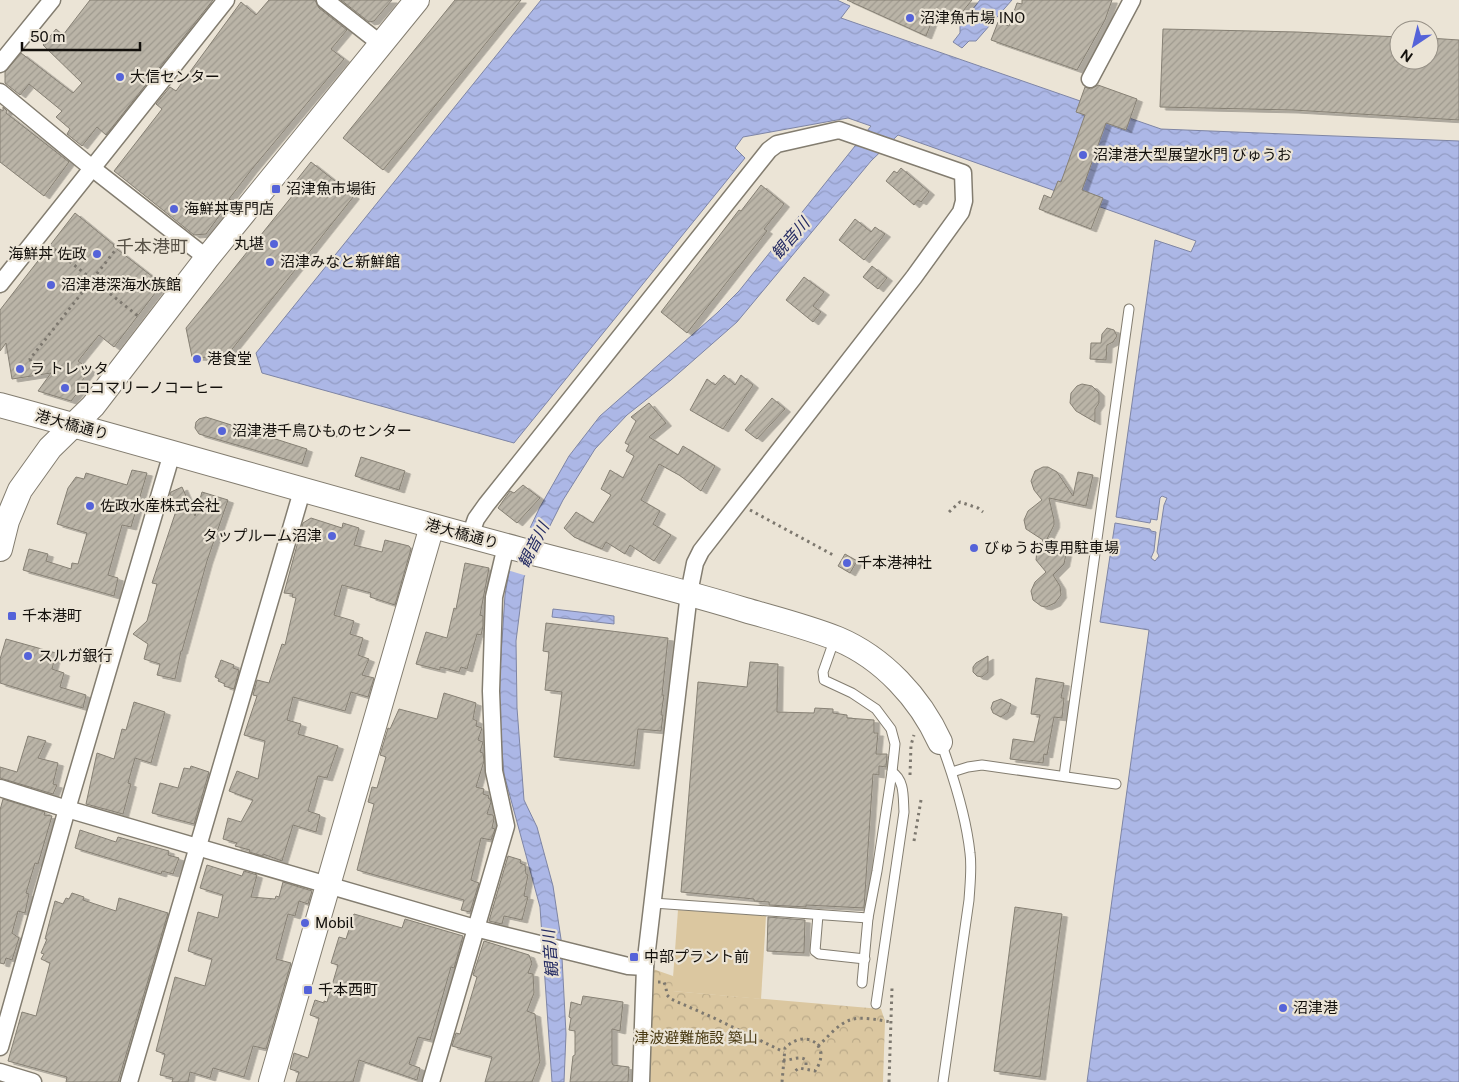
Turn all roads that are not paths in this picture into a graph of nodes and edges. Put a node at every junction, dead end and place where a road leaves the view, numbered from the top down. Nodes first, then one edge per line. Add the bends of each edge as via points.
1 (52, 0) edge
2 (226, 0) edge
3 (324, 0) edge
4 (417, 0) edge
5 (1132, 0) edge
6 (380, 44) junction
7 (0, 64) edge
8 (1090, 79) dead end
9 (0, 92) edge
10 (92, 168) junction
11 (207, 258) junction
12 (0, 284) edge
13 (1128, 309) dead end
14 (0, 406) edge
15 (74, 425) junction
16 (172, 453) junction
17 (302, 491) junction
18 (432, 526) junction
19 (470, 536) junction
20 (0, 549) edge
21 (521, 550) junction
22 (689, 593) junction
23 (835, 638) junction
24 (940, 742) joint
25 (892, 772) junction
26 (952, 772) junction
27 (1064, 776) junction
28 (1116, 784) dead end
29 (0, 788) edge
30 (67, 809) junction
31 (198, 847) junction
32 (328, 885) junction
33 (653, 903) junction
34 (818, 915) junction
35 (868, 918) junction
36 (475, 928) junction
37 (865, 959) junction
38 (645, 974) junction
39 (862, 982) dead end
40 (876, 1004) dead end
41 (0, 1047) edge
42 (0, 1072) edge
43 (32, 1082) edge
44 (129, 1082) edge
45 (271, 1082) edge
46 (431, 1082) edge
47 (641, 1082) edge
48 (944, 1082) edge

1 - 7 street
2 - 10 street
3 - 6 street
4 - 6 street
5 - 8 street
6 - 11 street
9 - 10 street
10 - 11 street
10 - 12 street
11 - 15 street
13 - 27 lane
14 - 15 street, 港大橋通り
15 - 16 street, 港大橋通り
15 - 20 street via 50,448 20,490
16 - 17 street, 港大橋通り
16 - 30 street
17 - 18 street, 港大橋通り
17 - 31 street
18 - 19 street, 港大橋通り
18 - 32 street
19 - 21 street, 港大橋通り
19 - 22 street via 476,518 777,144 839,130 963,173 961,212 701,551 695,562
21 - 22 street, 港大橋通り
21 - 36 street via 494,597 491,690 494,771 506,826
22 - 23 street, 港大橋通り
22 - 33 street
23 - 24 street, 港大橋通り via 876,661 893,676 918,704
23 - 25 lane via 823,672 824,680 864,700 884,717 895,744
24 - 26 lane
25 - 35 lane
25 - 40 lane via 902,785 904,812
26 - 27 lane via 982,765
26 - 48 lane via 967,831 971,873
27 - 28 lane
29 - 30 street
30 - 31 street
30 - 41 street
31 - 32 street
31 - 44 street
32 - 36 street
32 - 45 street
33 - 34 lane
33 - 38 street
34 - 35 lane
34 - 37 lane via 815,951
35 - 37 lane
36 - 38 street via 628,966
36 - 46 street
37 - 39 lane
38 - 47 street
42 - 43 street

